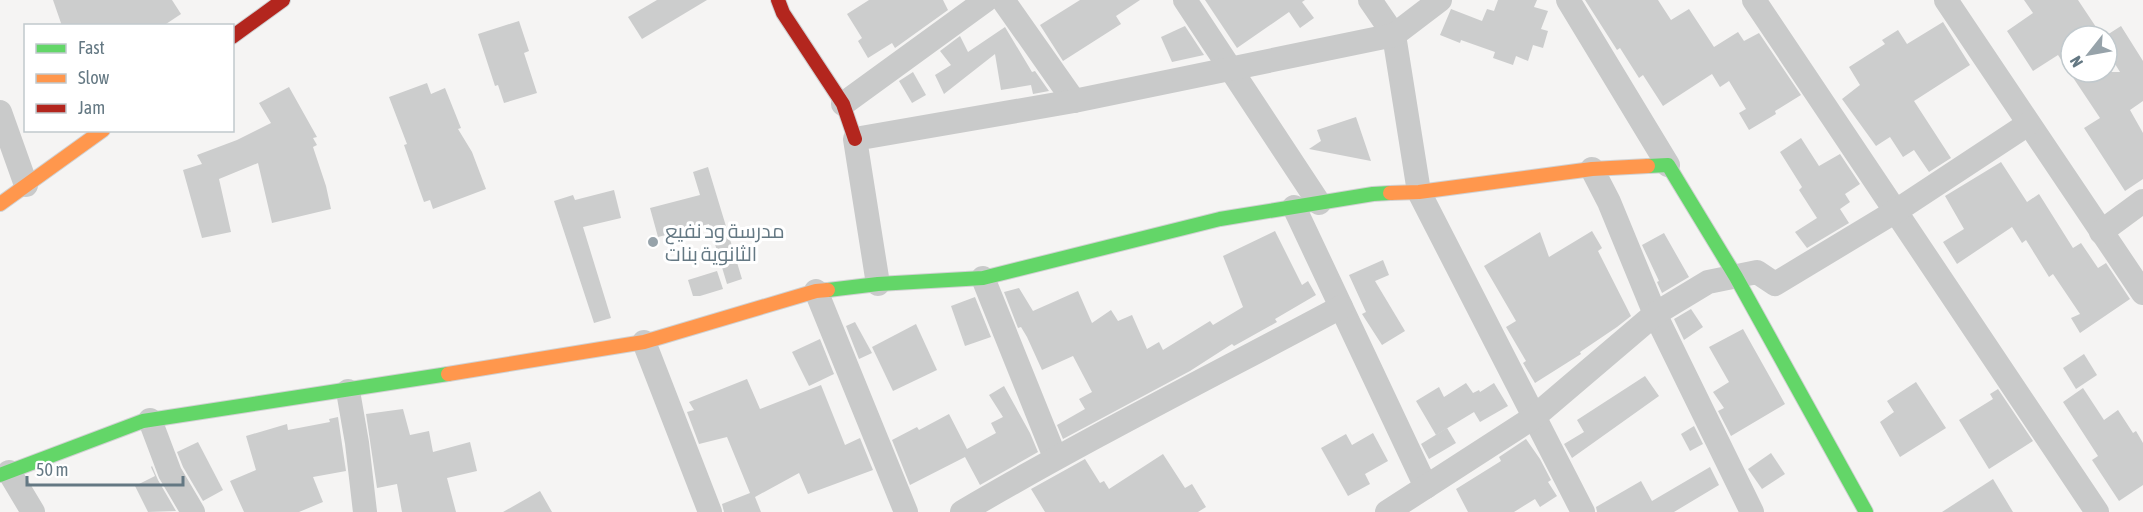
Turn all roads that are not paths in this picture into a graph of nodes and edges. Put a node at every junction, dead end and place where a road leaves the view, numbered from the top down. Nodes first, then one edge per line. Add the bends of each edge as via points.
1 (283, 0) edge
2 (778, 0) edge
3 (986, 0) edge
4 (1004, 0) edge
5 (1185, 0) edge
6 (1370, 0) edge
7 (1440, 0) edge
8 (1568, 0) edge
9 (1754, 0) edge
10 (1946, 0) edge
11 (1394, 35) junction
12 (234, 36) edge
13 (1231, 69) junction
14 (1074, 101) junction
15 (843, 104) junction
16 (0, 112) edge
17 (2028, 124) junction
18 (100, 132) edge
19 (855, 140) junction
20 (1668, 165) junction
21 (1592, 170) junction
22 (26, 185) junction
23 (1419, 192) junction
24 (2143, 201) edge
25 (1319, 203) junction
26 (0, 204) edge
27 (1294, 207) junction
28 (1896, 211) junction
29 (2101, 232) junction
30 (1736, 277) junction
31 (983, 278) junction
32 (878, 284) junction
33 (816, 291) junction
34 (2143, 293) edge
35 (1341, 307) junction
36 (1655, 314) junction
37 (644, 342) junction
38 (348, 391) junction
39 (1534, 417) junction
40 (150, 420) junction
41 (1055, 457) junction
42 (4, 474) edge
43 (1426, 487) junction
44 (33, 512) edge
45 (193, 512) edge
46 (365, 512) edge
47 (710, 512) edge
48 (906, 512) edge
49 (962, 512) edge
50 (1387, 512) edge
51 (1583, 512) edge
52 (1752, 512) edge
53 (1866, 512) edge
54 (2097, 512) edge

1 - 12 street
2 - 15 street
3 - 15 street
4 - 14 street
5 - 13 street
6 - 11 street
7 - 11 street
8 - 20 street
9 - 28 street
10 - 17 street
11 - 13 street
11 - 23 street
13 - 14 street
13 - 25 street
14 - 19 street
15 - 19 street
16 - 22 street
17 - 28 street
17 - 29 street
18 - 22 street
19 - 32 street
20 - 21 street
20 - 30 street
21 - 23 street
21 - 36 street
22 - 26 street
23 - 25 street via 1373,194
23 - 39 street
24 - 29 street
25 - 27 street
27 - 31 street via 1220,219
27 - 35 street
28 - 30 street via 1775,284 1757,272
28 - 54 street
29 - 34 street
30 - 36 street via 1708,282
30 - 53 street
31 - 32 street
31 - 41 street
32 - 33 street
33 - 37 street
33 - 48 street
35 - 41 street
35 - 43 street
36 - 39 street
36 - 52 street
37 - 38 street
37 - 47 street
38 - 40 street
38 - 46 street
39 - 43 street
39 - 51 street
40 - 42 street
40 - 45 street via 170,473
41 - 49 street
42 - 44 street
43 - 50 street

